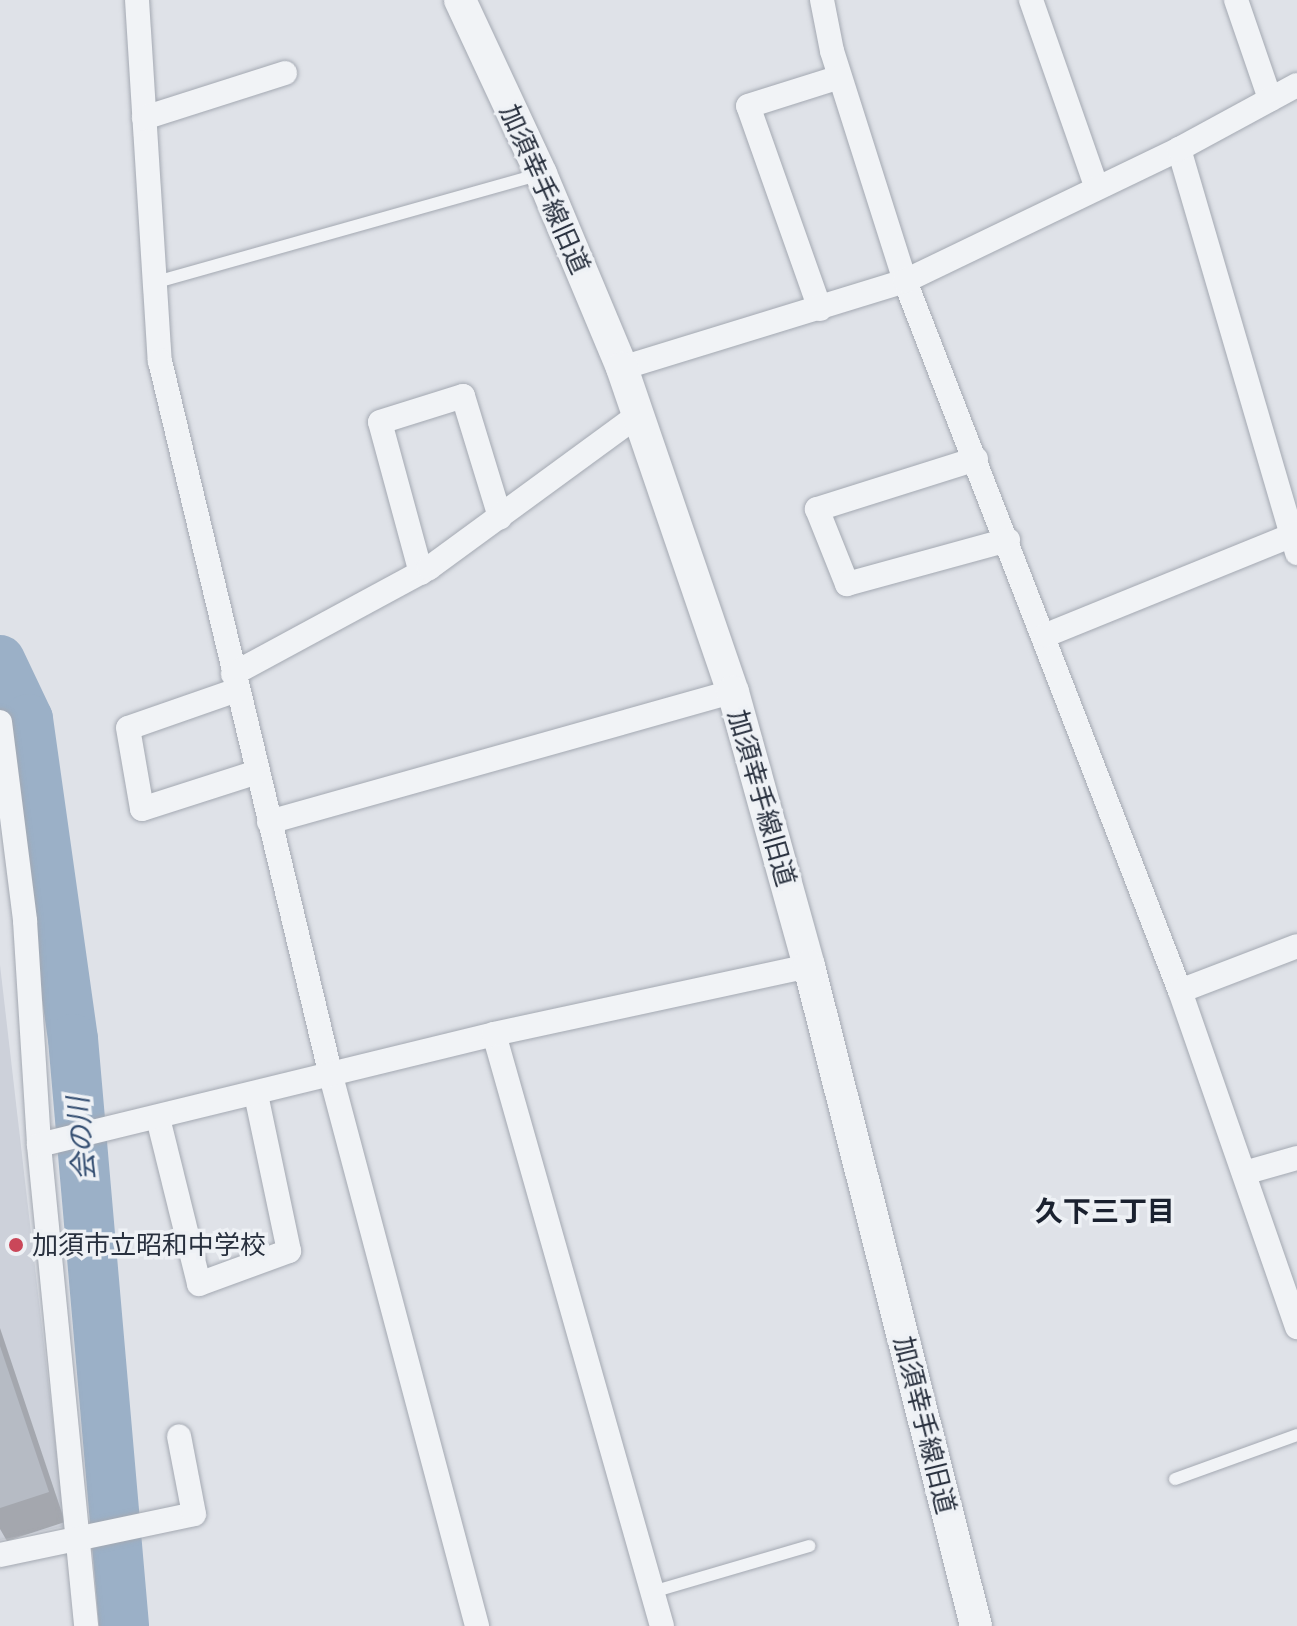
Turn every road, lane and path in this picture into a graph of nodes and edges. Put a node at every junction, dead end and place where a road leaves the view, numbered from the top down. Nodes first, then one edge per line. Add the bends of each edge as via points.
1 (137, 0) edge
2 (460, 0) edge
3 (822, 0) edge
4 (1031, 0) edge
5 (1236, 0) edge
6 (285, 73) dead end
7 (840, 77) junction
8 (1297, 85) edge
9 (1270, 99) junction
10 (144, 118) junction
11 (1179, 149) junction
12 (541, 174) junction
13 (1096, 186) junction
14 (905, 281) junction
15 (153, 283) junction
16 (820, 309) junction
17 (622, 368) junction
18 (638, 415) junction
19 (976, 459) junction
20 (500, 517) junction
21 (1008, 540) junction
22 (1295, 540) edge
23 (421, 573) junction
24 (1046, 635) junction
25 (235, 682) junction
26 (733, 692) junction
27 (0, 722) edge
28 (257, 772) junction
29 (269, 822) junction
30 (1297, 946) edge
31 (809, 966) junction
32 (1180, 991) junction
33 (494, 1034) junction
34 (331, 1076) junction
35 (256, 1094) junction
36 (158, 1118) junction
37 (39, 1145) junction
38 (1297, 1158) edge
39 (1244, 1173) junction
40 (1297, 1327) edge
41 (1297, 1435) edge
42 (179, 1436) dead end
43 (1175, 1479) dead end
44 (77, 1539) junction
45 (809, 1546) dead end
46 (0, 1555) edge
47 (652, 1592) junction
48 (86, 1626) edge
49 (477, 1626) edge
50 (662, 1626) edge
51 (976, 1626) edge

1 - 10 street
2 - 12 street, 加須幸手線旧道
3 - 7 street
4 - 13 street
5 - 9 street
6 - 10 street
7 - 14 street
7 - 16 street via 748,106
8 - 9 street
9 - 11 street
10 - 15 street
11 - 13 street
11 - 22 street
12 - 15 lane
12 - 17 street, 加須幸手線旧道
13 - 14 street
14 - 16 street
14 - 19 street
15 - 25 street via 160,361
16 - 17 street
17 - 18 street, 加須幸手線旧道
18 - 20 street
18 - 26 street, 加須幸手線旧道
19 - 21 street
19 - 21 street via 817,509 847,584
20 - 23 street
20 - 23 street via 463,396 380,422
21 - 24 street
22 - 24 street
23 - 25 street
24 - 32 street
25 - 28 street
25 - 28 street via 128,728 142,809
26 - 29 street
26 - 31 street, 加須幸手線旧道
27 - 37 street via 25,921
28 - 29 street
29 - 34 street
30 - 32 street
31 - 33 street
31 - 51 street, 加須幸手線旧道
32 - 39 street
33 - 34 street
33 - 47 street
34 - 35 street
34 - 49 street
35 - 36 street
35 - 36 street via 289,1251 199,1284
36 - 37 street
37 - 44 street
38 - 39 street
39 - 40 street
41 - 43 lane
42 - 44 street via 194,1514
44 - 46 street
44 - 48 street
45 - 47 lane
47 - 50 street

